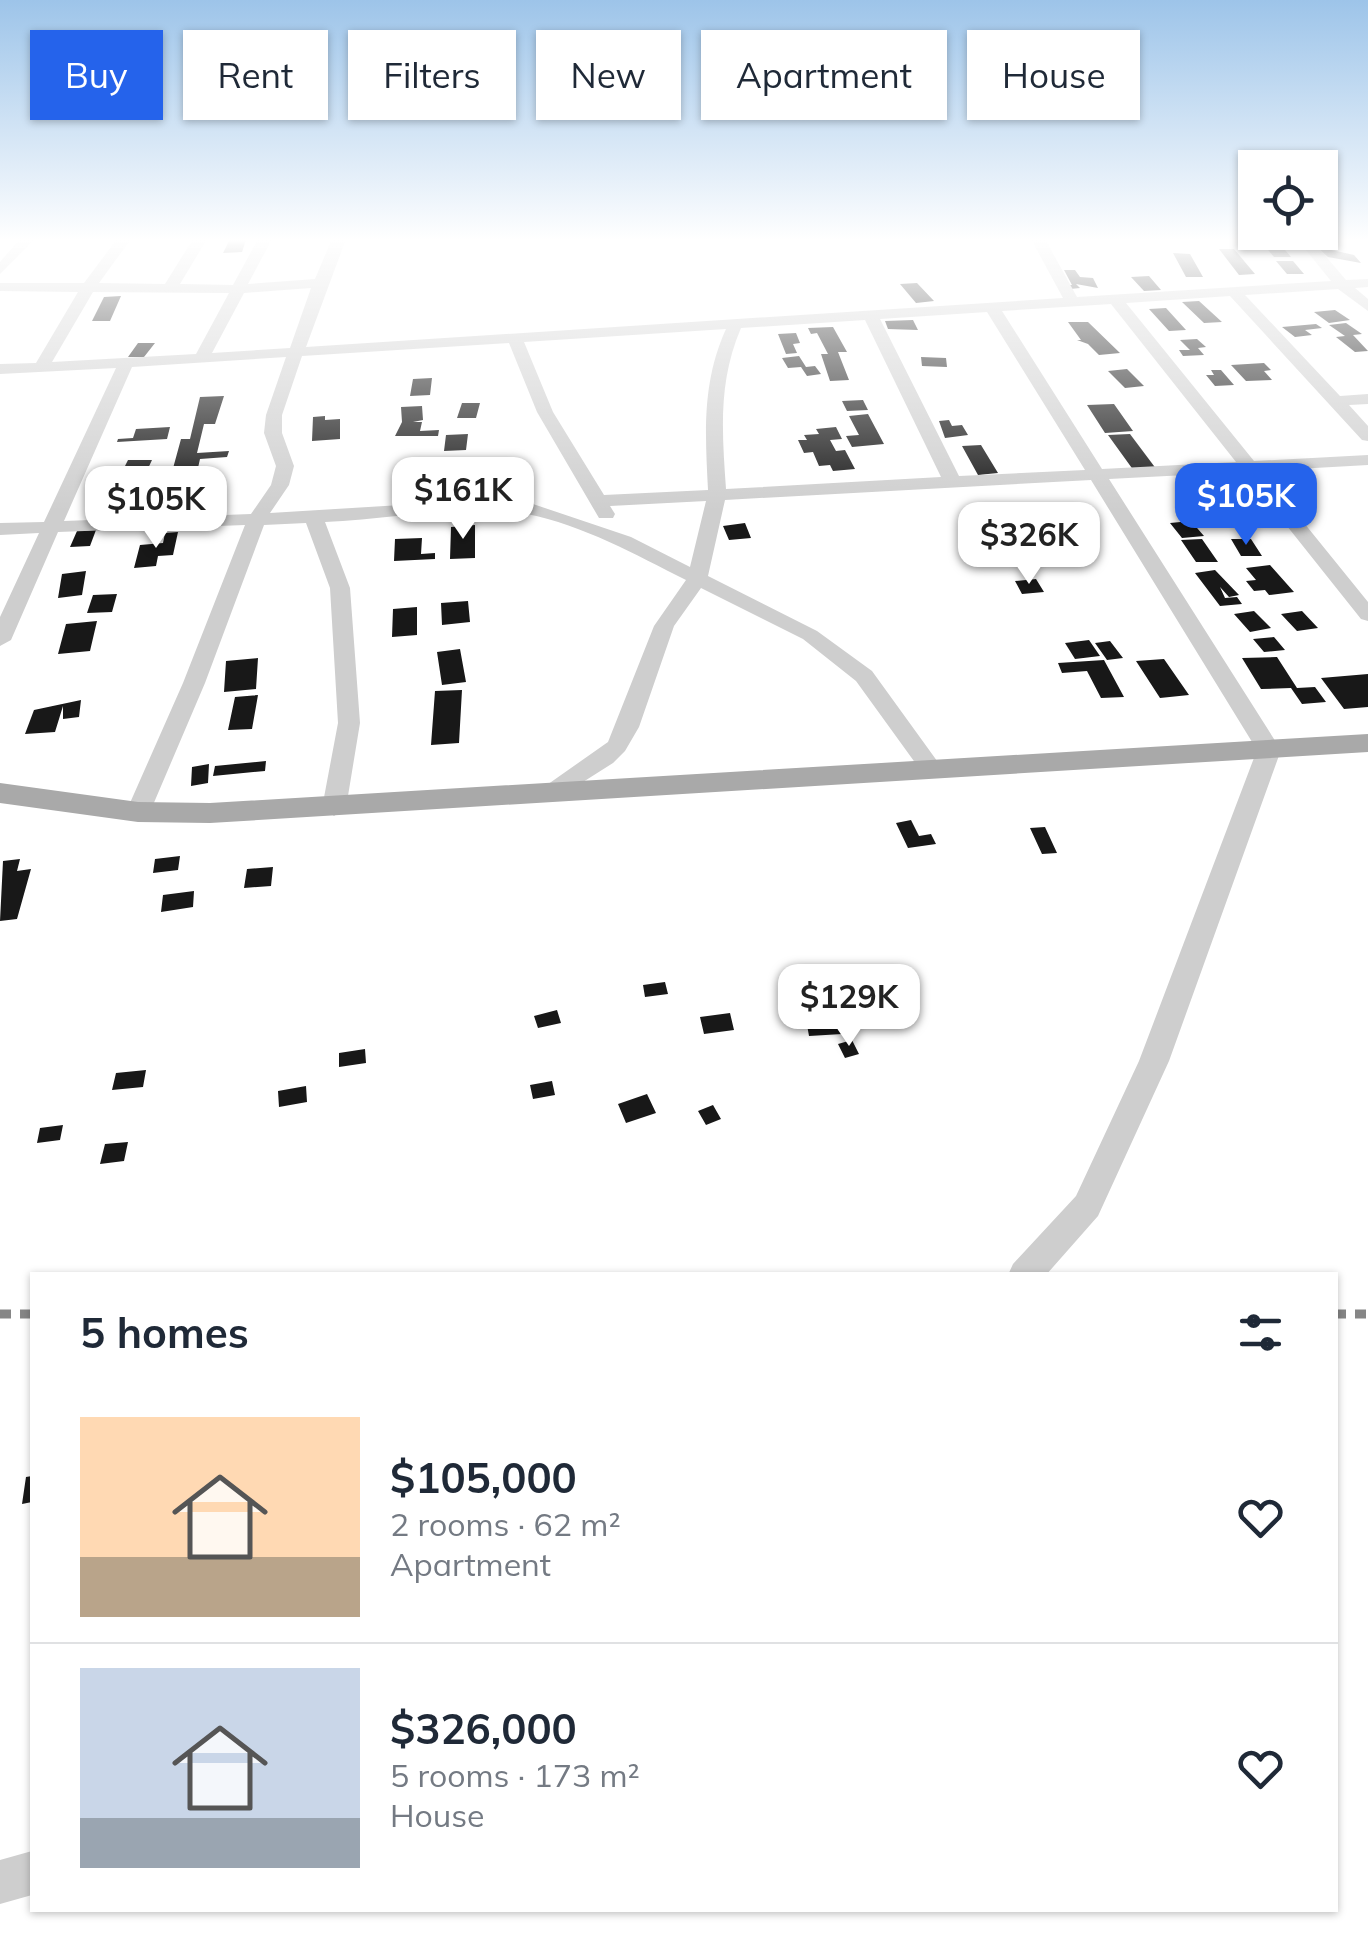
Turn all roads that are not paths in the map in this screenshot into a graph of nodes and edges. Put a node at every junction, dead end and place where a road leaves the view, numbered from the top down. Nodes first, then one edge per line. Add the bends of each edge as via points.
1 (63, 330) edge
2 (216, 330) edge
3 (302, 330) edge
4 (645, 330) edge
5 (733, 330) edge
6 (878, 330) edge
7 (1007, 330) edge
8 (1140, 330) edge
9 (1269, 330) edge
10 (514, 338) junction
11 (294, 352) junction
12 (202, 357) junction
13 (126, 363) junction
14 (41, 368) junction
15 (0, 369) edge
16 (1368, 398) edge
17 (1335, 401) junction
18 (1368, 436) edge
19 (1368, 460) edge
20 (1253, 467) junction
21 (1098, 476) junction
22 (953, 483) junction
23 (717, 495) junction
24 (598, 501) junction
25 (313, 516) junction
26 (257, 519) junction
27 (55, 526) junction
28 (0, 529) edge
29 (624, 541) junction
30 (698, 577) junction
31 (1368, 615) edge
32 (0, 640) edge
33 (1368, 743) edge
34 (1269, 750) junction
35 (932, 770) junction
36 (553, 793) junction
37 (0, 794) edge
38 (334, 808) junction
39 (138, 812) junction
40 (1028, 1272) edge
41 (30, 1874) edge
42 (0, 1882) edge

1 - 14 street
2 - 12 street
3 - 11 street
4 - 10 street
5 - 23 street via 720,359 712,411
6 - 22 street
7 - 21 street
8 - 20 street
9 - 17 street
10 - 11 street
10 - 24 street via 545,412
11 - 12 street
11 - 26 street via 274,415 285,466
12 - 13 street
13 - 14 street
13 - 27 street
14 - 15 street
16 - 17 street
17 - 18 street
19 - 20 street
20 - 21 street
20 - 31 street
21 - 22 street
21 - 34 street
22 - 23 street
23 - 24 street
23 - 30 street
24 - 29 street
25 - 26 street
25 - 29 street via 530,509
25 - 38 street via 340,588 349,723
26 - 27 street
26 - 39 street
27 - 28 street
27 - 32 street
29 - 30 street
30 - 35 street via 810,634 864,676
30 - 36 street via 664,626 617,746
33 - 34 main road
34 - 35 main road
34 - 40 street via 1154,1061 1104,1170 1087,1206
35 - 36 main road
36 - 38 main road
37 - 39 main road
38 - 39 main road
41 - 42 street

